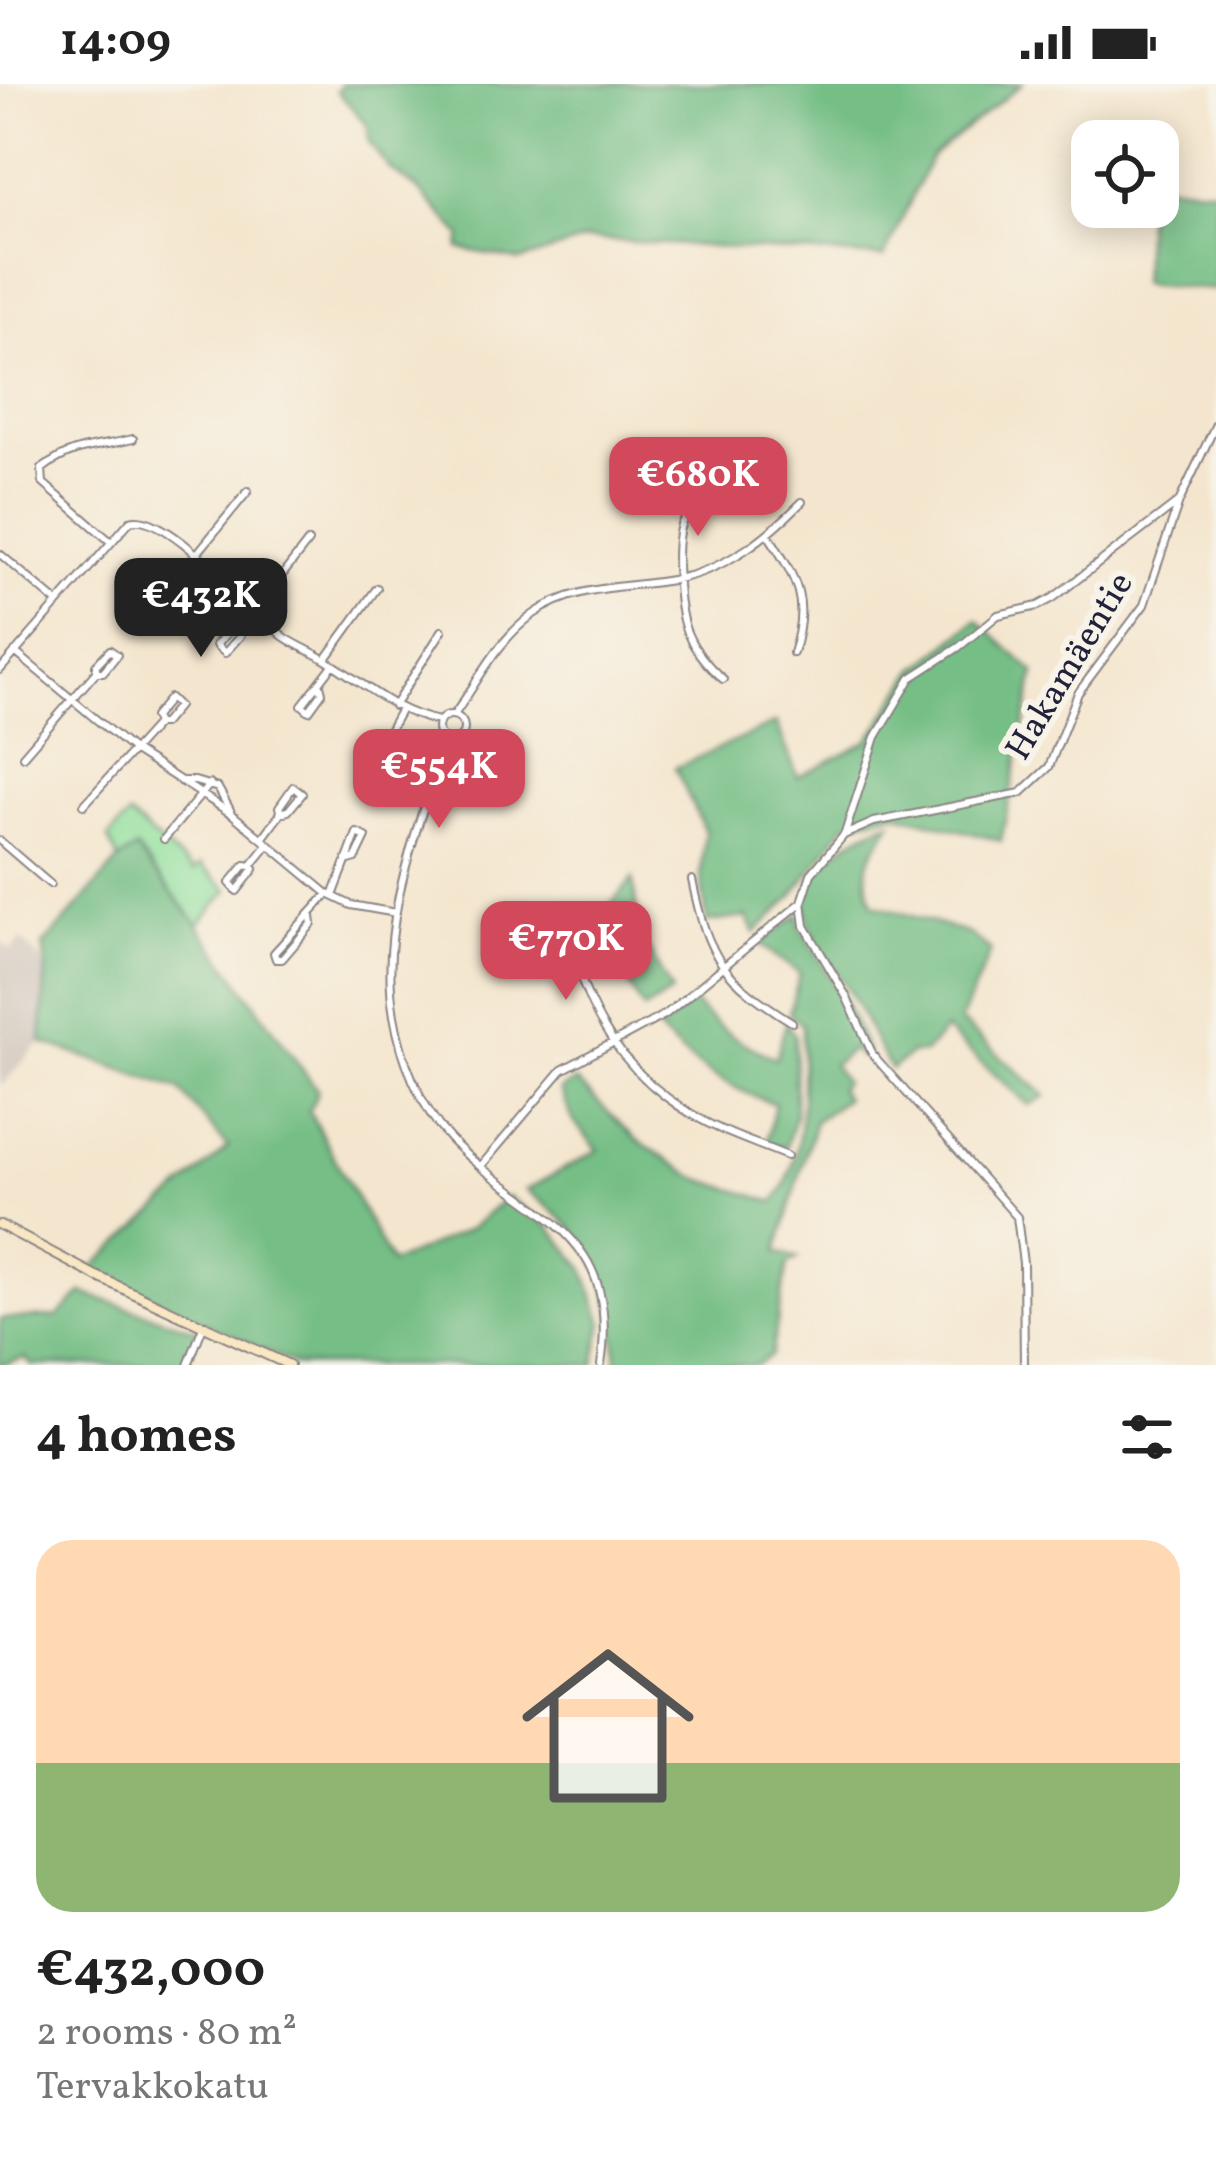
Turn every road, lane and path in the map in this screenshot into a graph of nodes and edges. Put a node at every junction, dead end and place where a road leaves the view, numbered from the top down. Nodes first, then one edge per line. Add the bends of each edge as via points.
1 (1216, 424) edge
2 (133, 439) dead end
3 (248, 491) dead end
4 (802, 502) dead end
5 (1179, 502) junction
6 (724, 503) dead end
7 (769, 536) junction
8 (112, 542) junction
9 (308, 542) dead end
10 (0, 554) edge
11 (195, 555) junction
12 (178, 577) dead end
13 (680, 578) junction
14 (377, 588) dead end
15 (58, 603) junction
16 (256, 610) junction
17 (242, 627) junction
18 (442, 632) dead end
19 (15, 652) junction
20 (794, 653) dead end
21 (4, 658) edge
22 (329, 662) junction
23 (0, 670) edge
24 (96, 672) dead end
25 (723, 680) dead end
26 (320, 685) dead end
27 (74, 699) junction
28 (397, 708) junction
29 (454, 716) junction
30 (440, 722) junction
31 (157, 724) dead end
32 (390, 734) dead end
33 (446, 740) junction
34 (133, 750) junction
35 (23, 756) dead end
36 (180, 782) junction
37 (210, 784) junction
38 (203, 796) junction
39 (84, 806) dead end
40 (281, 813) dead end
41 (232, 814) junction
42 (844, 835) junction
43 (164, 839) dead end
44 (0, 841) edge
45 (265, 842) junction
46 (349, 860) dead end
47 (251, 866) dead end
48 (692, 880) dead end
49 (50, 884) dead end
50 (330, 895) junction
51 (802, 902) junction
52 (396, 913) junction
53 (293, 939) dead end
54 (569, 939) dead end
55 (724, 969) junction
56 (792, 1022) dead end
57 (614, 1045) junction
58 (787, 1156) dead end
59 (481, 1166) junction
60 (0, 1225) edge
61 (204, 1324) junction
62 (188, 1365) edge
63 (289, 1365) edge
64 (601, 1365) edge
65 (1024, 1365) edge

1 - 5 street, Hakamäentie
2 - 8 street via 90,444 42,469 43,483
3 - 11 street
4 - 7 street
5 - 42 street via 1053,598 998,615 911,678 876,737
5 - 42 street, Hakamäentie via 1144,604 1078,693 1040,779 1021,793
6 - 13 street via 679,526
7 - 13 street
7 - 20 street via 804,610
8 - 11 street via 139,518
8 - 15 street
9 - 16 street
10 - 15 street
11 - 12 street
11 - 16 street
13 - 25 street via 684,625
13 - 29 street via 600,586 532,615 501,644
14 - 22 street
15 - 19 street
16 - 17 street
16 - 22 street
17 - 17 street via 233,626 216,646 225,653
18 - 28 street
19 - 21 street
19 - 27 street
21 - 23 street
22 - 26 street
22 - 28 street
24 - 27 street
27 - 34 street
27 - 35 street
28 - 30 street
28 - 32 street
29 - 30 street
29 - 33 street via 463,732
30 - 33 street
31 - 34 street
33 - 52 street
34 - 36 street
34 - 39 street
36 - 37 street
36 - 38 street
37 - 38 street
37 - 41 street
38 - 41 street
38 - 43 street
40 - 45 street
41 - 45 street
42 - 51 street via 811,874
44 - 49 street
45 - 47 street
45 - 50 street
46 - 50 street
48 - 55 street via 701,924
50 - 52 street
50 - 53 street
51 - 55 street
51 - 65 street via 805,926 873,1055 1017,1217
52 - 59 street via 390,964 401,1046 436,1121
54 - 57 street via 591,1009
55 - 56 street
55 - 57 street
57 - 58 street via 665,1098
57 - 59 street via 562,1070
59 - 64 street via 550,1216 590,1265 604,1307
60 - 61 street
61 - 62 street
61 - 63 street

